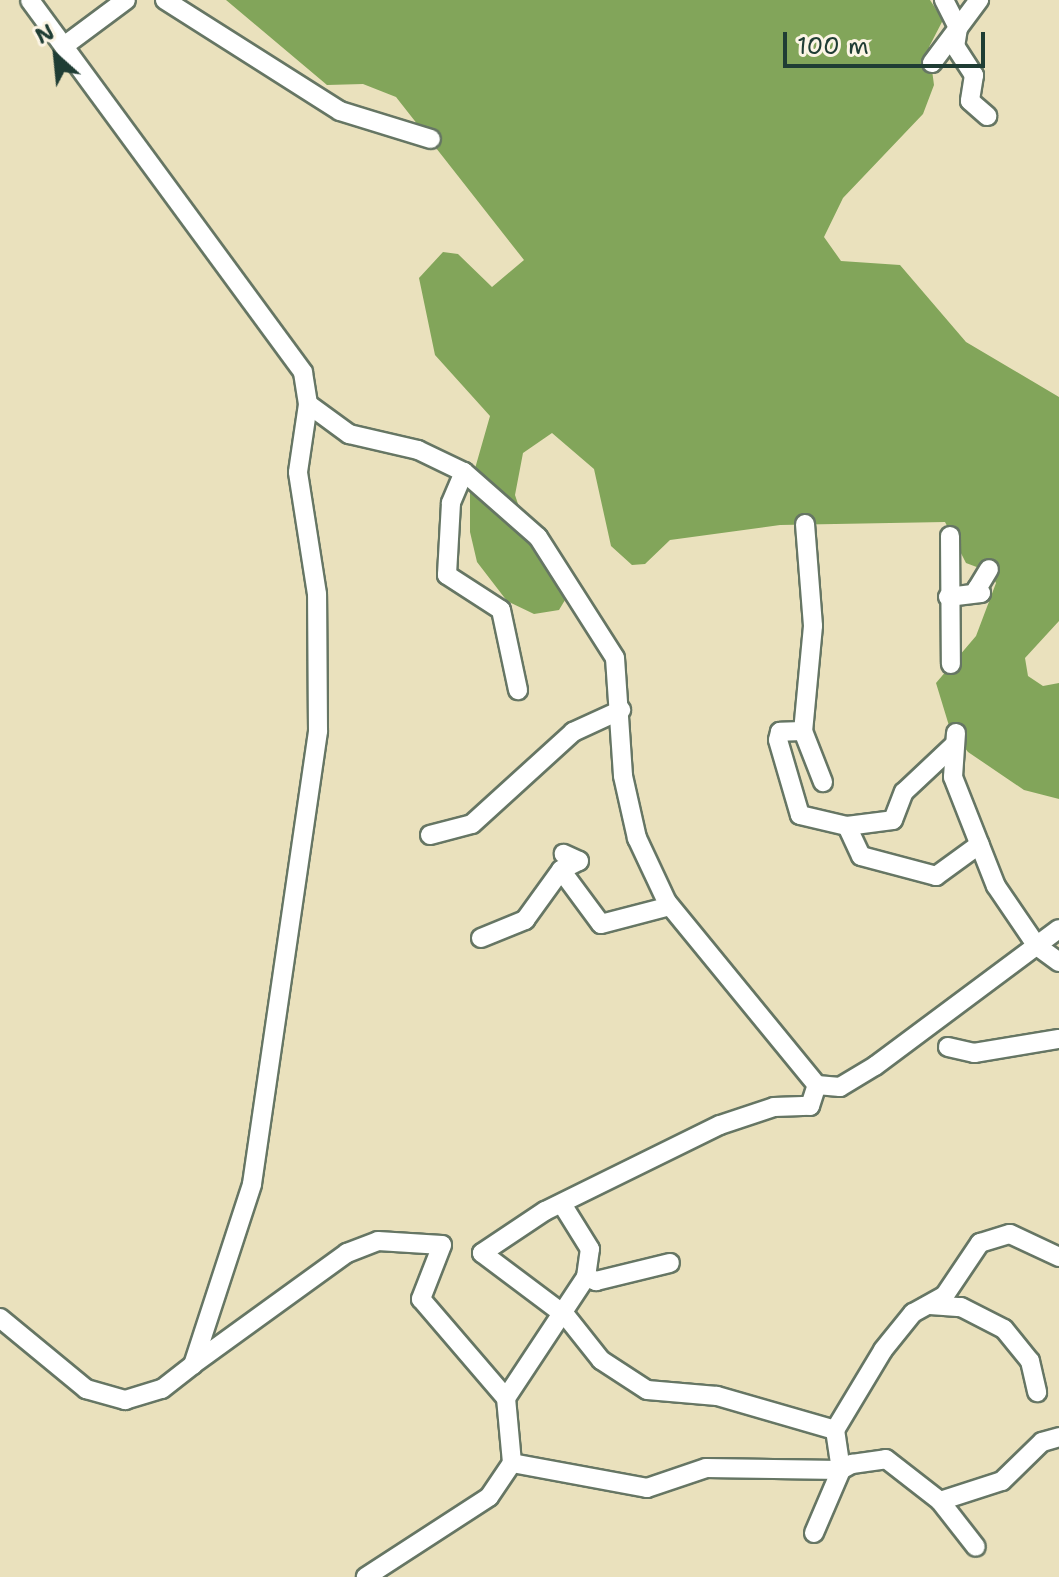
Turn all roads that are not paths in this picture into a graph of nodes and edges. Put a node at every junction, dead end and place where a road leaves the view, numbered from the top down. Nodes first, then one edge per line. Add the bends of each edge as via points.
1 (30, 0) edge
2 (126, 0) edge
3 (165, 0) edge
4 (944, 0) edge
5 (979, 0) edge
6 (958, 28) junction
7 (64, 46) junction
8 (932, 63) dead end
9 (987, 116) dead end
10 (431, 139) dead end
11 (308, 404) junction
12 (464, 472) junction
13 (805, 524) dead end
14 (950, 536) dead end
15 (989, 569) dead end
16 (948, 597) junction
17 (951, 664) dead end
18 (518, 690) dead end
19 (621, 710) junction
20 (803, 731) junction
21 (823, 782) dead end
22 (847, 826) junction
23 (430, 835) dead end
24 (980, 844) junction
25 (670, 906) junction
26 (1059, 929) edge
27 (481, 938) dead end
28 (1037, 946) junction
29 (1059, 962) edge
30 (1059, 1039) edge
31 (948, 1047) dead end
32 (817, 1085) junction
33 (562, 1204) junction
34 (1059, 1257) edge
35 (670, 1263) dead end
36 (586, 1277) junction
37 (930, 1305) junction
38 (566, 1316) junction
39 (0, 1318) edge
40 (193, 1365) junction
41 (1037, 1392) dead end
42 (506, 1398) junction
43 (835, 1430) junction
44 (1059, 1437) edge
45 (512, 1463) junction
46 (841, 1470) junction
47 (940, 1501) junction
48 (814, 1533) dead end
49 (976, 1547) dead end
50 (366, 1577) edge

1 - 7 street
2 - 7 street
3 - 10 street via 340,111
4 - 6 street
5 - 6 street
6 - 8 street
6 - 9 street via 955,46 974,75 970,101
7 - 11 street via 285,342 303,372
11 - 12 street via 349,434 418,450
11 - 40 street via 298,472 317,594 318,731 252,1184
12 - 18 street via 451,503 447,575 501,610
12 - 19 street via 538,537 586,604 615,658
13 - 20 street via 813,626
14 - 16 street
15 - 16 street via 977,589 981,593
16 - 17 street
19 - 23 street via 573,732 472,824
19 - 25 street via 623,776 637,838
20 - 21 street
20 - 22 street via 780,732 778,740 800,815
22 - 24 street via 861,856 923,875 950,869
22 - 24 street via 893,820 904,792 954,739 953,777
24 - 28 street via 996,886
25 - 27 street via 601,924 562,862 525,920
25 - 32 street
26 - 28 street
28 - 29 street
28 - 32 street via 875,1066 840,1087
30 - 31 street via 974,1053
32 - 33 street via 810,1106 774,1107 720,1125
33 - 36 street via 590,1249
33 - 38 street via 482,1253
34 - 37 street via 1010,1234 991,1235
35 - 36 street via 596,1281
36 - 38 street
37 - 41 street via 961,1307 1004,1329 1030,1361
37 - 43 street via 913,1313 883,1350
38 - 42 street
38 - 43 street via 601,1360 647,1390 717,1396
39 - 40 street via 86,1389 125,1400 162,1389
40 - 42 street via 347,1253 410,1239 443,1246 421,1299 455,1331
42 - 45 street
43 - 46 street
44 - 47 street via 1042,1442 1002,1481
45 - 46 street via 647,1488 706,1468
45 - 50 street via 489,1497
46 - 47 street via 886,1459
46 - 48 street
47 - 49 street

